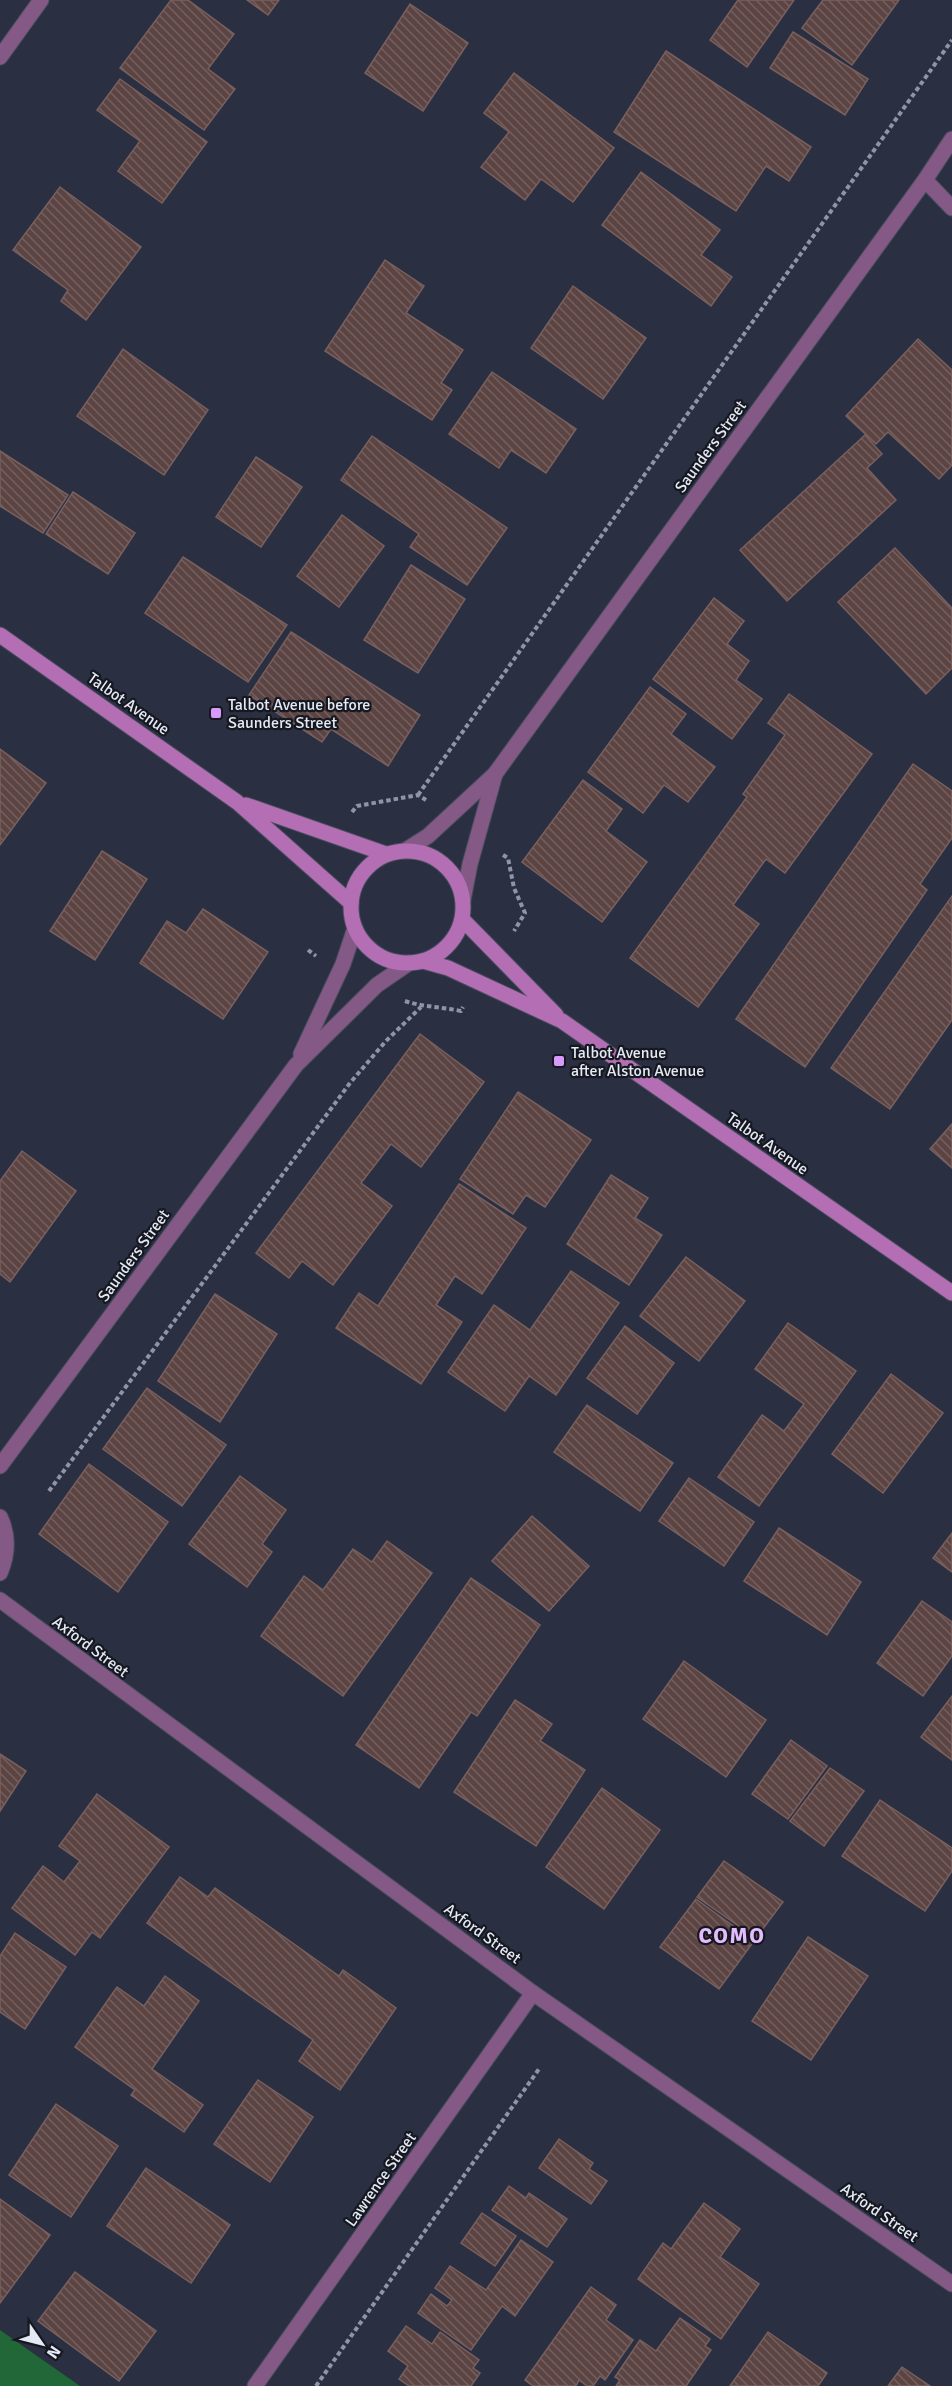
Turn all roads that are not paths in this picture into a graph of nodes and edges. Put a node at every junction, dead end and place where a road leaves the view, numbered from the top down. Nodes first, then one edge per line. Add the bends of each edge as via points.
1 (40, 0) edge
2 (0, 57) edge
3 (952, 139) edge
4 (925, 180) junction
5 (952, 208) edge
6 (0, 635) edge
7 (495, 774) junction
8 (237, 802) junction
9 (406, 850) junction
10 (386, 854) junction
11 (463, 900) junction
12 (351, 903) junction
13 (462, 919) junction
14 (355, 928) junction
15 (416, 962) junction
16 (562, 1021) junction
17 (296, 1065) junction
18 (952, 1293) edge
19 (0, 1466) edge
20 (0, 1516) edge
21 (0, 1573) edge
22 (0, 1600) edge
23 (533, 1993) junction
24 (952, 2284) edge
25 (255, 2386) edge

1 - 2 street
3 - 4 street, Saunders Street
4 - 5 street
4 - 7 street, Saunders Street
6 - 8 street, Talbot Avenue
7 - 9 street, Saunders Street via 428,836
7 - 11 street, Saunders Street
8 - 10 street, Talbot Avenue
8 - 12 street, Talbot Avenue
9 - 10 street
9 - 11 street via 422,852 450,870
10 - 12 street via 360,876
11 - 13 street
12 - 14 street
13 - 15 street via 448,945
13 - 16 street, Talbot Avenue
14 - 15 street via 366,945 382,958
14 - 17 street, Saunders Street via 340,972
15 - 16 street, Talbot Avenue via 448,968
15 - 17 street, Saunders Street via 372,990
16 - 18 street, Talbot Avenue
17 - 19 street, Saunders Street
20 - 21 street via 6,1534 6,1558
22 - 23 street, Axford Street
23 - 24 street, Axford Street
23 - 25 street, Lawrence Street

